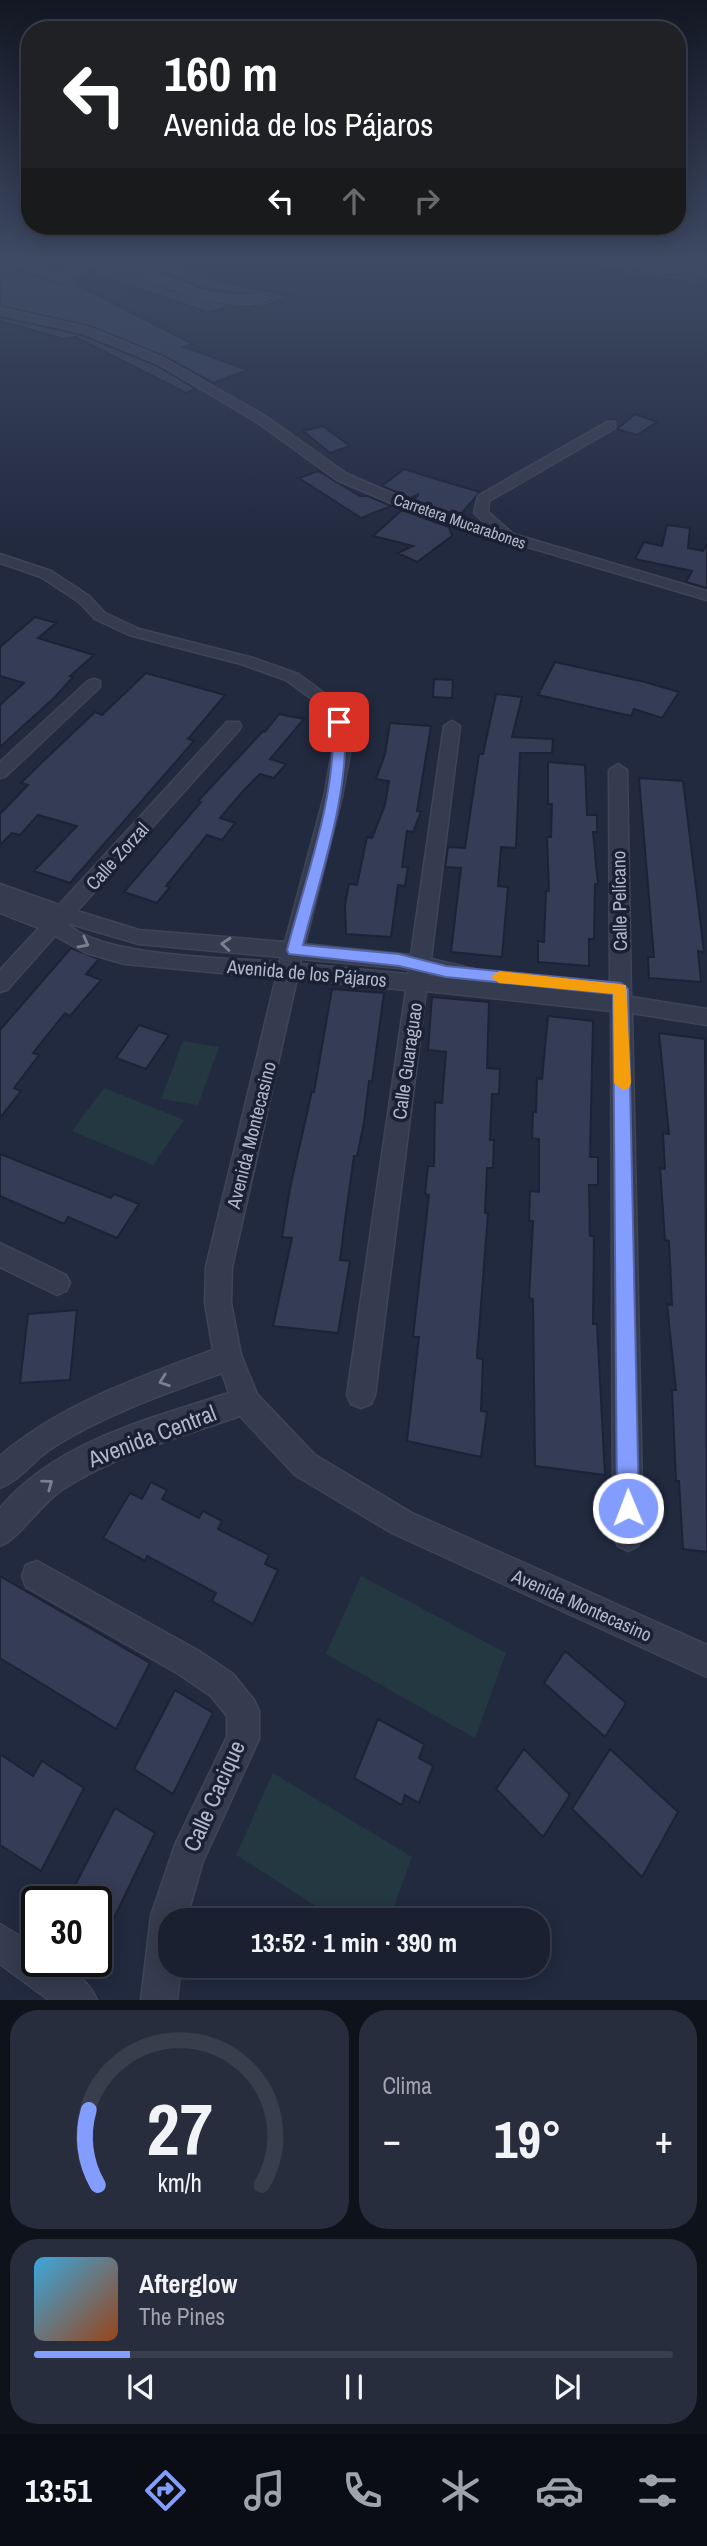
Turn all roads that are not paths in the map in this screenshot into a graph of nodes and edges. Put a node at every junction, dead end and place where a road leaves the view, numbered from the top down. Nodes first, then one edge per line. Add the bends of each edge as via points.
1 (147, 355) edge
2 (611, 425) dead end
3 (513, 540) junction
4 (0, 558) edge
5 (707, 596) edge
6 (94, 684) dead end
7 (233, 726) dead end
8 (452, 726) dead end
9 (618, 770) dead end
10 (0, 772) edge
11 (0, 891) edge
12 (0, 905) edge
13 (59, 921) junction
14 (292, 961) junction
15 (419, 974) junction
16 (0, 984) edge
17 (621, 997) junction
18 (707, 1002) edge
19 (707, 1017) edge
20 (0, 1254) edge
21 (57, 1283) dead end
22 (228, 1358) junction
23 (361, 1395) dead end
24 (245, 1401) junction
25 (0, 1474) edge
26 (0, 1531) edge
27 (628, 1536) dead end
28 (37, 1576) dead end
29 (707, 1661) edge
30 (0, 1942) edge
31 (79, 2000) edge
32 (159, 2000) edge

1 - 3 street, Carretera Mucarabones via 261,419 342,477 424,512
2 - 3 street via 483,499 481,513
3 - 5 street, Carretera Mucarabones
4 - 14 street, Avenida Montecasino via 46,574 100,615 134,632 247,661 292,677 323,699 339,722 341,753
6 - 10 street
7 - 13 street, Calle Zorzal
8 - 15 street, Calle Guaraguao
9 - 17 street, Calle Pelícano
11 - 13 street, Avenida de los Pájaros
12 - 13 street, Avenida de los Pájaros
13 - 14 street, Avenida de los Pájaros via 93,948 125,956
13 - 16 street, Calle Zorzal
14 - 15 street, Avenida de los Pájaros
14 - 22 street, Avenida Montecasino via 219,1267 218,1303
15 - 17 street, Avenida de los Pájaros
15 - 23 street, Calle Guaraguao
17 - 18 street, Avenida de los Pájaros
17 - 19 street, Avenida de los Pájaros
17 - 27 street, Calle Pelícano
20 - 21 street
22 - 24 street, Avenida Montecasino
22 -> 25 street, Avenida Central via 134,1392 41,1439
26 -> 24 street, Avenida Central via 16,1507 73,1467 133,1439
24 - 29 street, Avenida Montecasino via 305,1465 402,1523
28 - 32 street, Calle Cacique via 188,1662 222,1685 243,1711 243,1739 187,1857 169,1916
30 - 31 street

